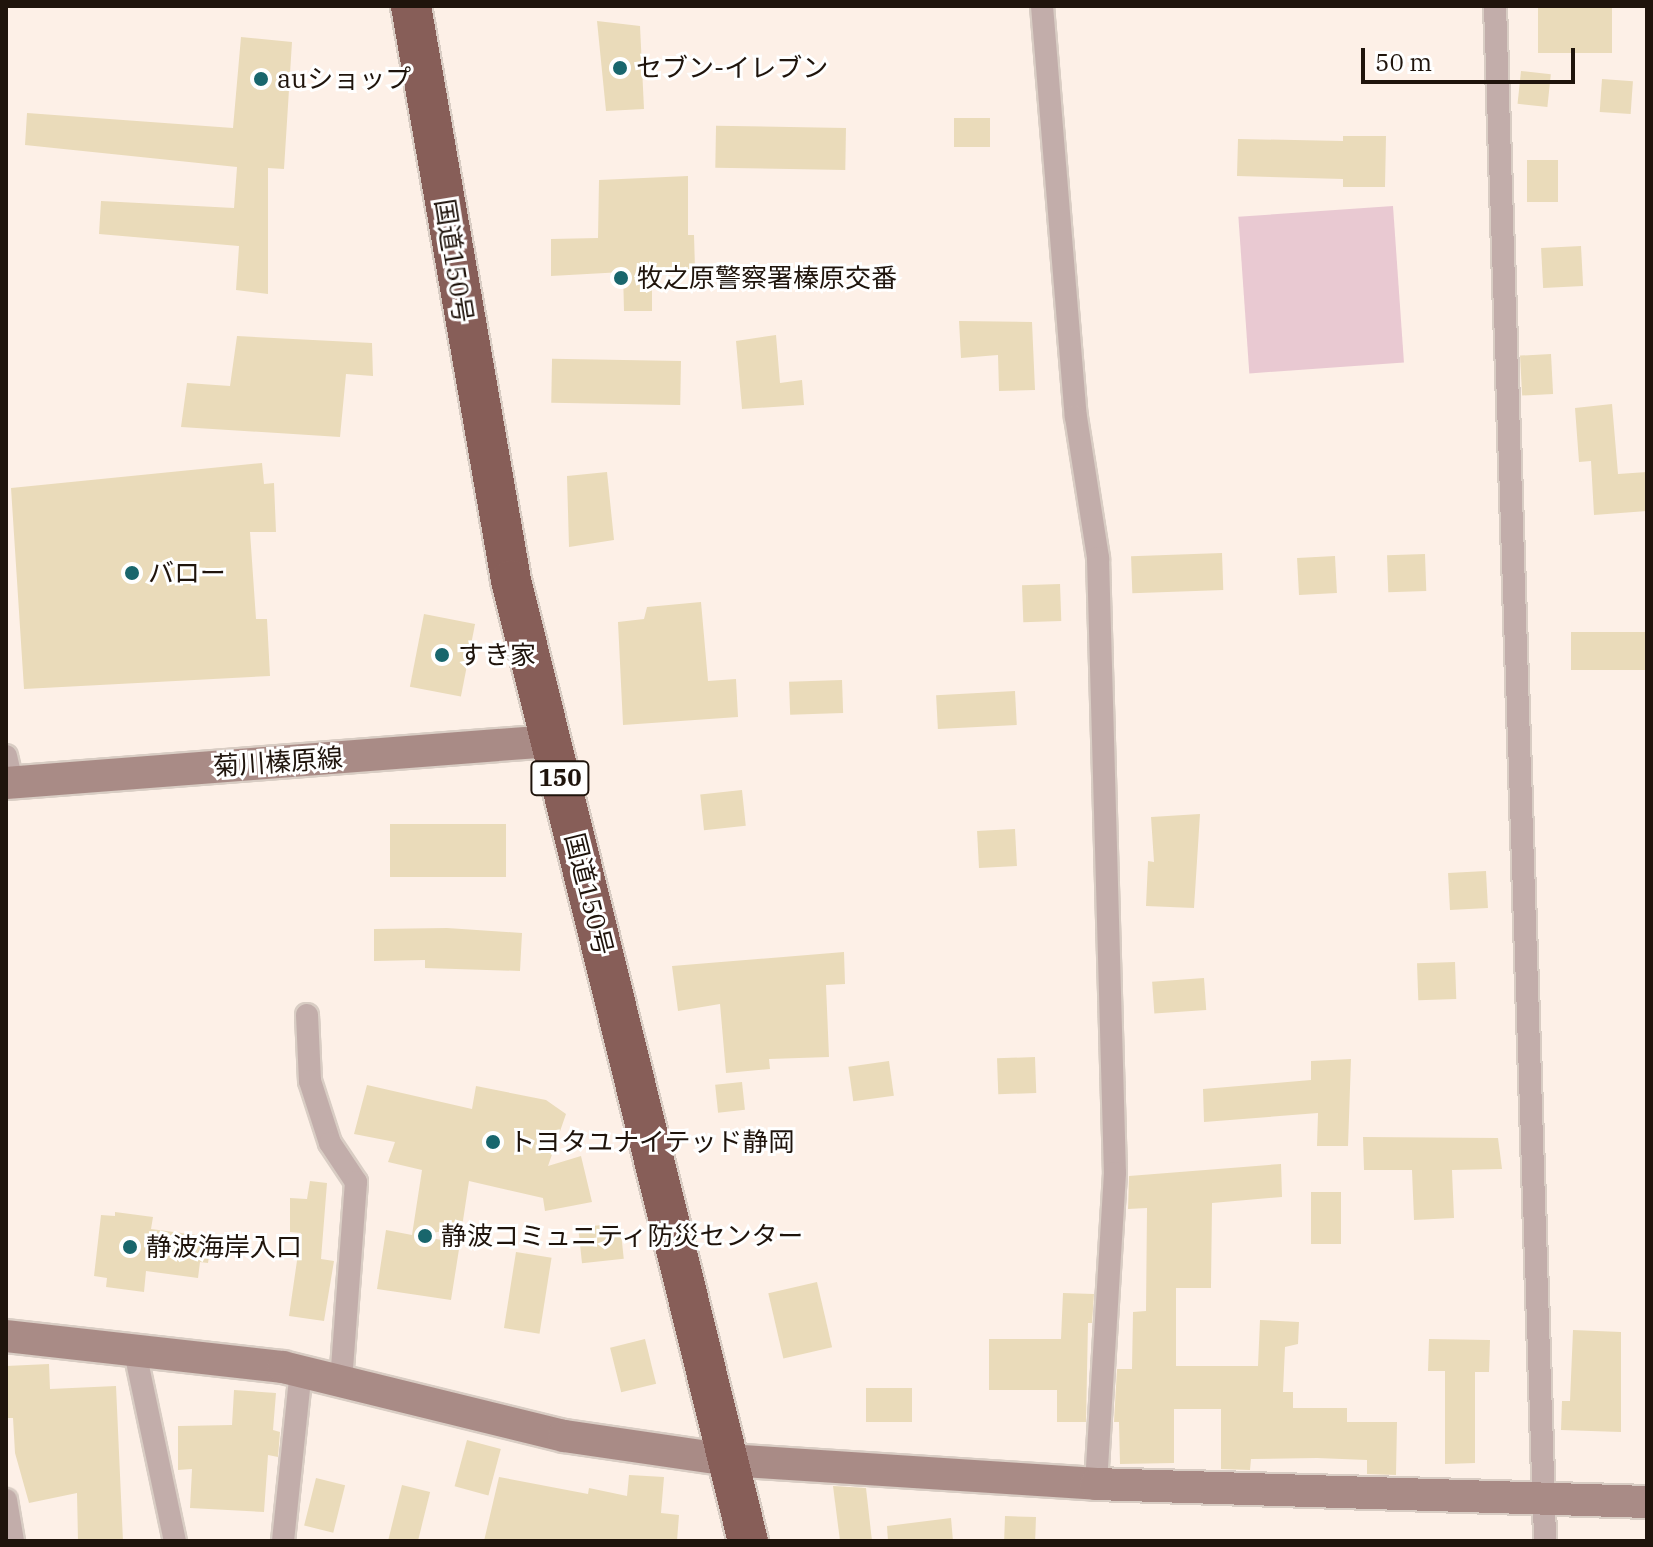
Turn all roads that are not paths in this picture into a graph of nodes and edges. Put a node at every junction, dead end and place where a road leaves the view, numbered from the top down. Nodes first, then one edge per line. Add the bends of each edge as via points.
1 (411, 6) edge
2 (1042, 6) edge
3 (1495, 6) edge
4 (551, 741) junction
5 (8, 774) edge
6 (307, 1015) dead end
7 (6, 1336) edge
8 (134, 1347) junction
9 (301, 1371) junction
10 (341, 1380) junction
11 (728, 1460) junction
12 (1096, 1484) junction
13 (6, 1500) edge
14 (1545, 1500) junction
15 (1647, 1502) edge
16 (13, 1541) edge
17 (175, 1541) edge
18 (283, 1541) edge
19 (748, 1541) edge
20 (1545, 1541) edge

1 - 4 highway, 国道150号 / 150 via 492,488
2 - 12 street via 1074,402 1098,558 1115,1173
3 - 14 street
4 - 5 street, 菊川榛原線
4 - 11 highway, 国道150号 / 150
6 - 10 street via 310,1081 330,1143 356,1182
7 - 8 street
8 - 9 street
8 - 17 street
9 - 10 street
9 - 18 street
10 - 11 street via 564,1436
11 - 12 street
11 - 19 highway, 国道150号 / 150
12 - 14 street
13 - 16 street
14 - 15 street
14 - 20 street

